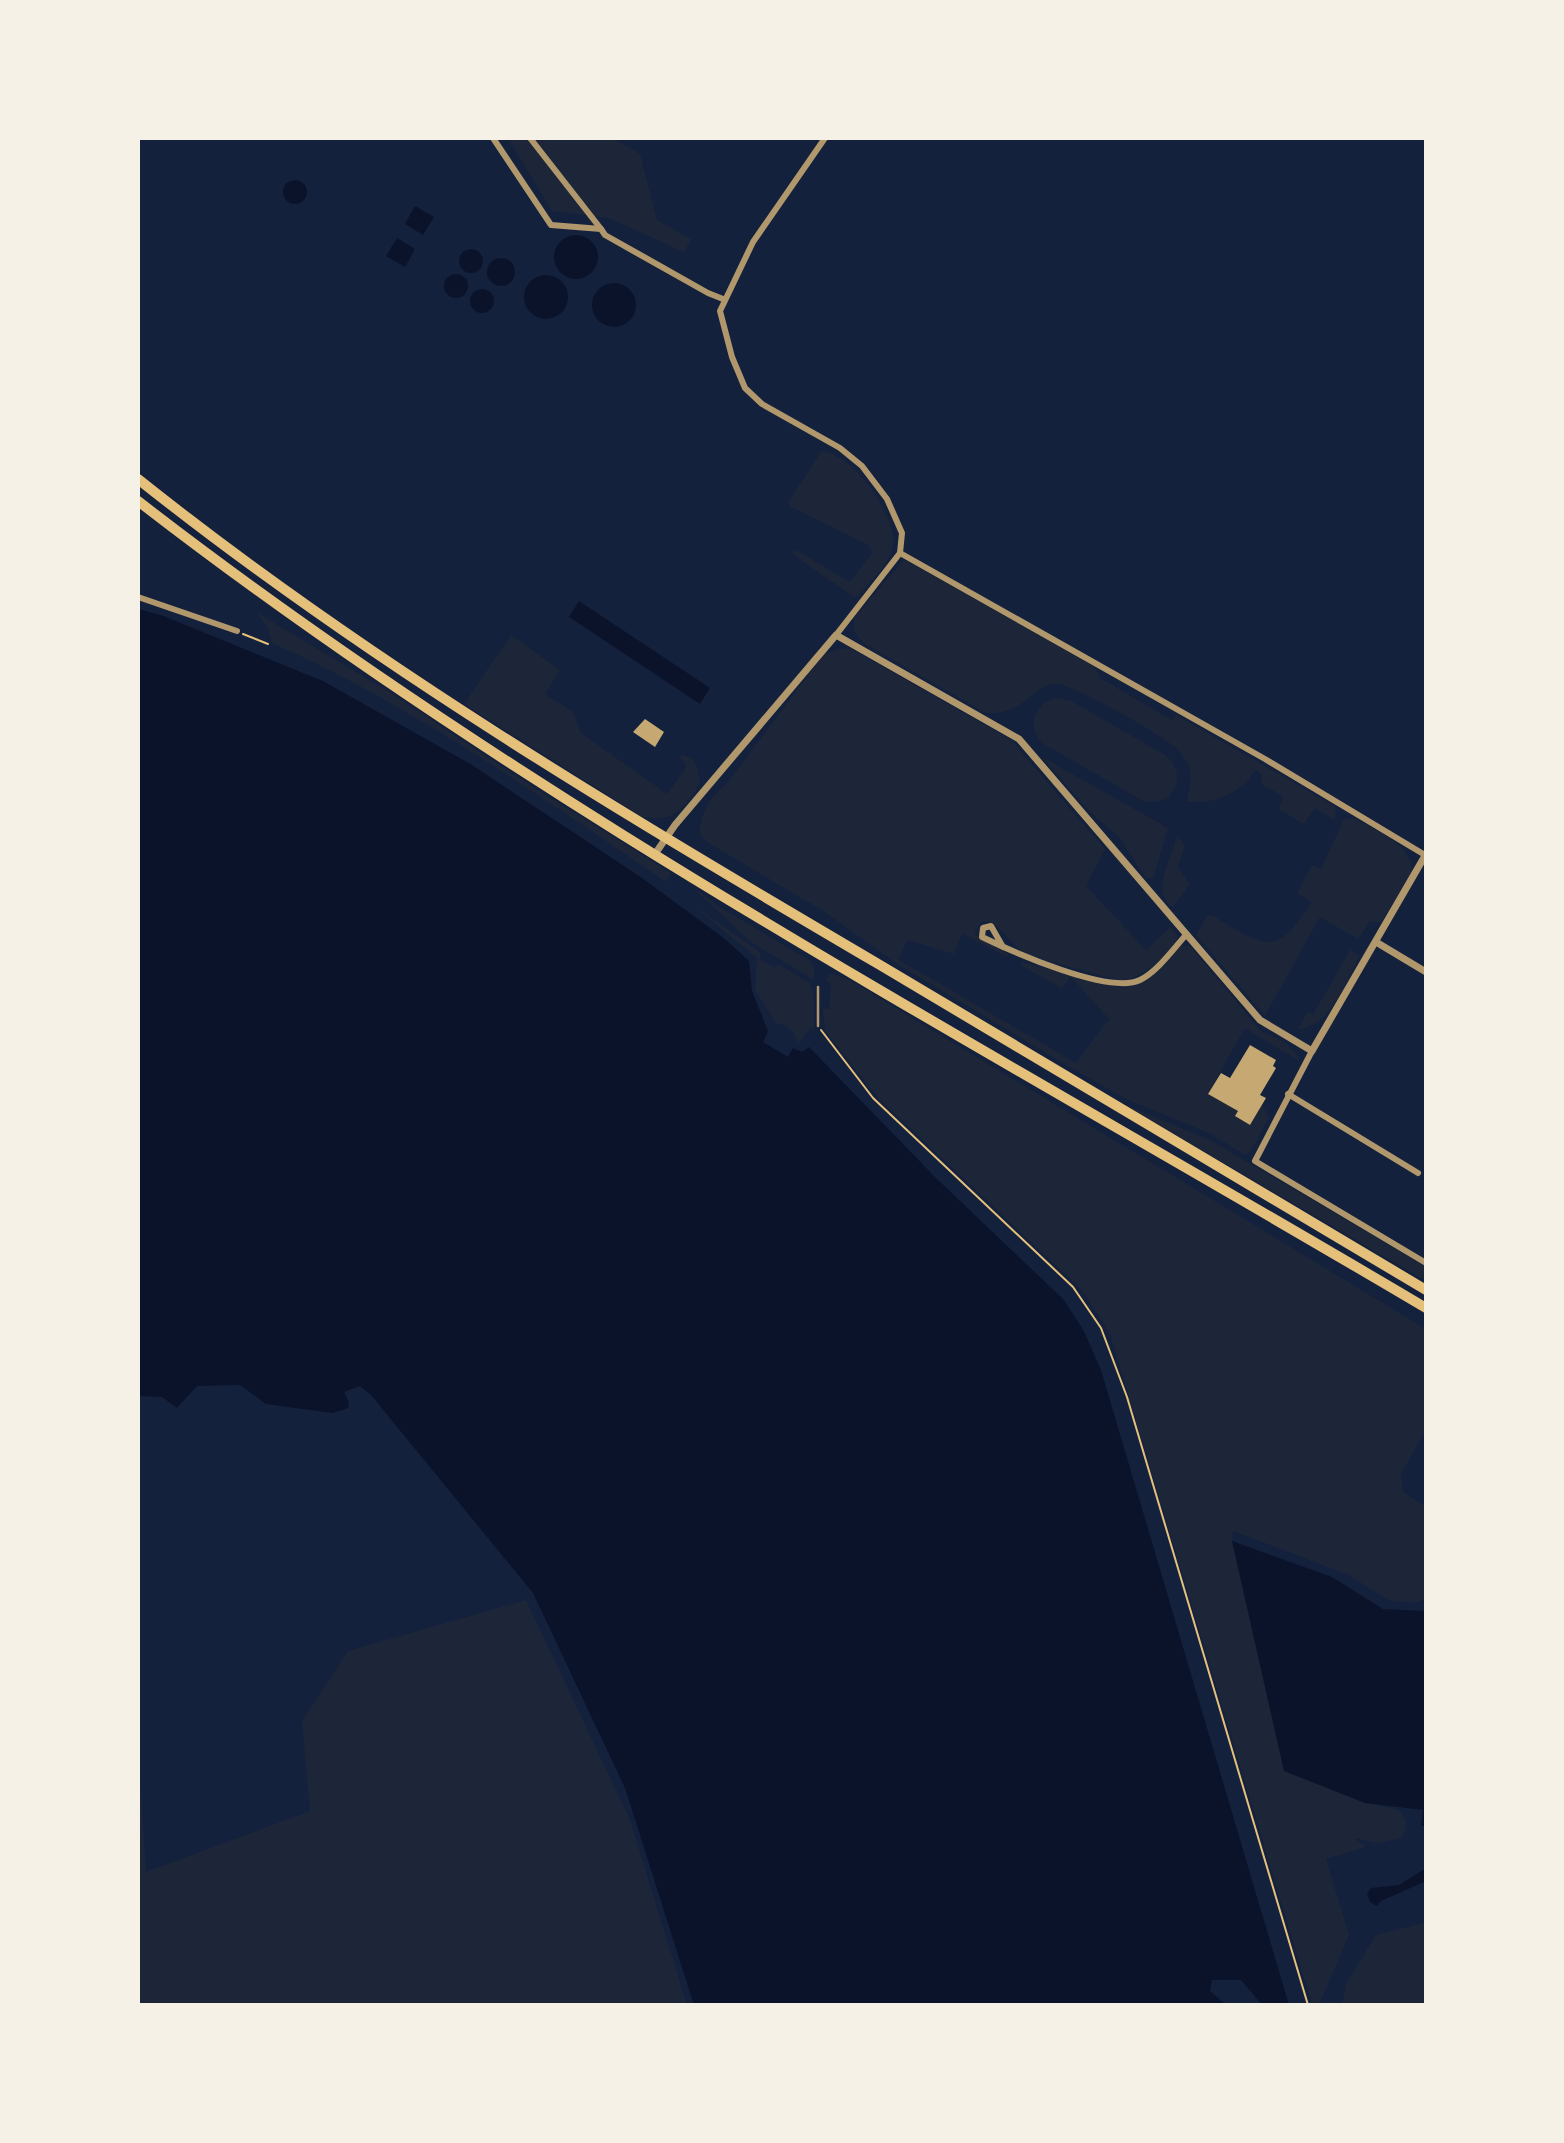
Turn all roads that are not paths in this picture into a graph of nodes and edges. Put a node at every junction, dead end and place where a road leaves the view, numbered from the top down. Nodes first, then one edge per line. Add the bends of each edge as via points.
1 (493, 138) edge
2 (530, 138) edge
3 (825, 138) edge
4 (601, 229) junction
5 (723, 299) junction
6 (138, 479) edge
7 (138, 501) edge
8 (900, 553) junction
9 (138, 597) edge
10 (237, 631) road end
11 (836, 635) junction
12 (665, 839) junction
13 (655, 854) junction
14 (1425, 855) edge
15 (1186, 935) junction
16 (1376, 942) junction
17 (1003, 947) dead end
18 (1426, 972) edge
19 (818, 987) dead end
20 (818, 1026) road end
21 (1312, 1051) junction
22 (1288, 1094) junction
23 (1418, 1173) dead end
24 (1426, 1263) edge
25 (1426, 1290) edge
26 (1426, 1308) edge

1 - 4 street via 551,226
2 - 4 street
3 - 5 street via 766,221
4 - 5 street
5 - 8 street via 720,311 745,388 762,404 862,466 896,519 902,533
6 - 12 highway via 452,706
7 - 13 highway via 440,718
8 - 11 street
8 - 14 street
9 - 10 street
11 - 12 street
11 - 15 street via 1019,739
12 - 13 street
12 - 25 highway
13 - 26 highway
14 - 16 street
15 - 17 street via 1147,975 1124,985 1035,961
15 - 21 street via 1260,1020
16 - 18 street
16 - 21 street
19 - 20 lane
21 - 22 street
22 - 23 street
22 - 24 street via 1255,1161

